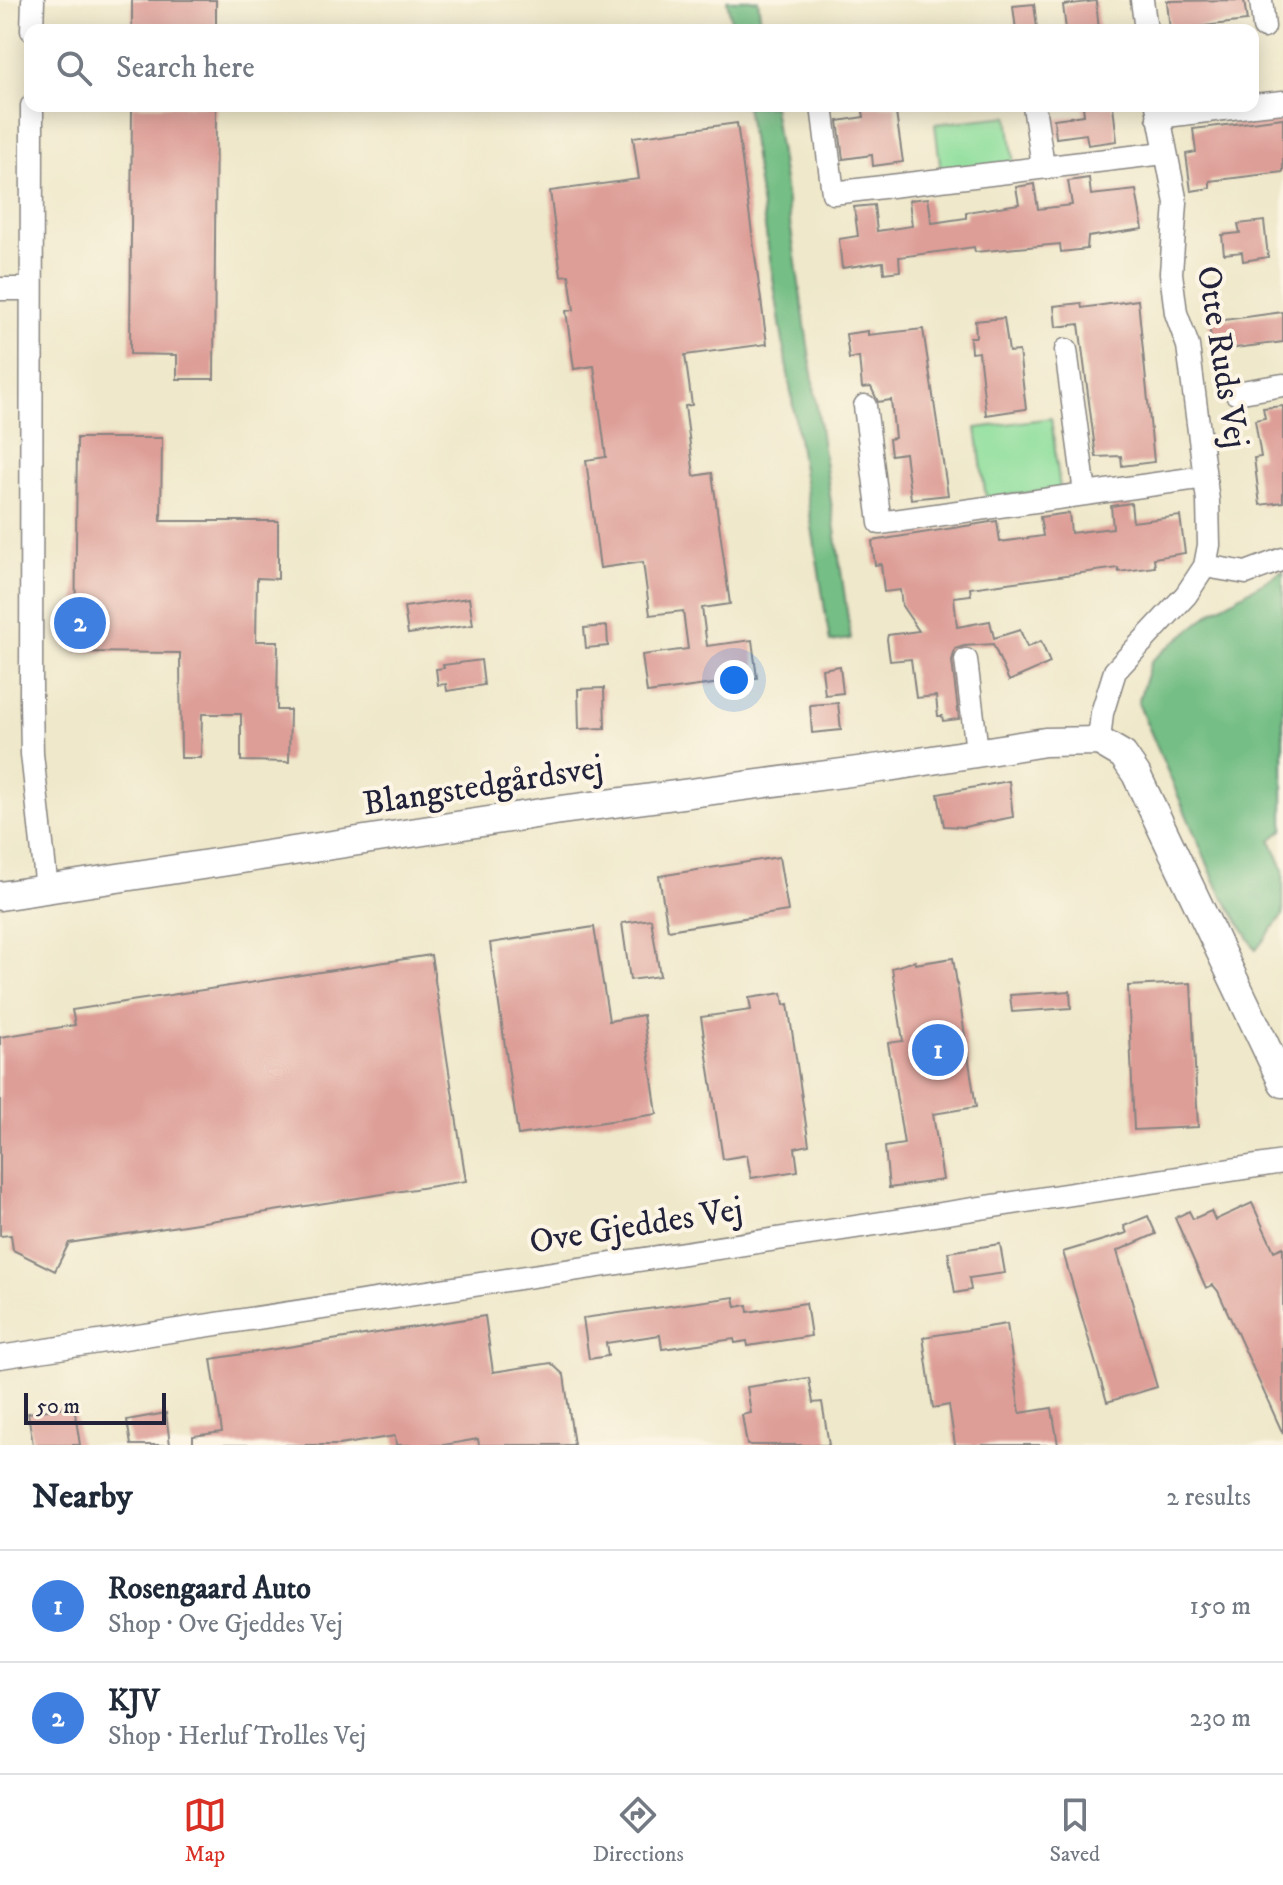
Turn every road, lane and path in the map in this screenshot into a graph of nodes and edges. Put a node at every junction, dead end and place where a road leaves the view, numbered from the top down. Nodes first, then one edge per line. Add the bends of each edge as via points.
1 (33, 0) edge
2 (1142, 0) edge
3 (1261, 0) edge
4 (32, 24) edge
5 (1145, 24) edge
6 (1264, 27) dead end
7 (1283, 102) edge
8 (1259, 105) edge
9 (32, 112) edge
10 (823, 112) edge
11 (1035, 112) edge
12 (1158, 112) edge
13 (1164, 153) junction
14 (1043, 166) junction
15 (0, 289) edge
16 (31, 289) junction
17 (1066, 350) dead end
18 (1283, 385) edge
19 (1236, 393) dead end
20 (865, 406) dead end
21 (1205, 477) junction
22 (1085, 493) junction
23 (1283, 559) edge
24 (1205, 566) junction
25 (966, 660) dead end
26 (1099, 741) junction
27 (977, 751) junction
28 (47, 889) junction
29 (0, 896) edge
30 (1283, 1083) edge
31 (1283, 1162) edge
32 (0, 1357) edge

1 - 4 street
2 - 5 street
3 - 6 street
7 - 8 street, Otte Ruds Vej
9 - 16 street
10 - 14 street via 833,193
11 - 14 street
12 - 13 street, Otte Ruds Vej
13 - 14 street
13 - 21 street, Otte Ruds Vej via 1176,203 1171,273 1176,313 1188,346
15 - 16 street
16 - 28 street via 32,741
17 - 22 street
18 - 19 street, Otte Ruds Vej
20 - 22 street, Otte Ruds Vej via 880,523
21 - 22 street, Otte Ruds Vej
21 - 24 street, Otte Ruds Vej via 1210,523
23 - 24 street via 1246,573
24 - 26 street via 1174,611 1115,671
25 - 27 street
26 - 27 street, Blangstedgårdsvej
26 - 30 street via 1123,755 1136,774
27 - 28 street, Blangstedgårdsvej
28 - 29 street, Blangstedgårdsvej
31 - 32 street, Ove Gjeddes Vej

